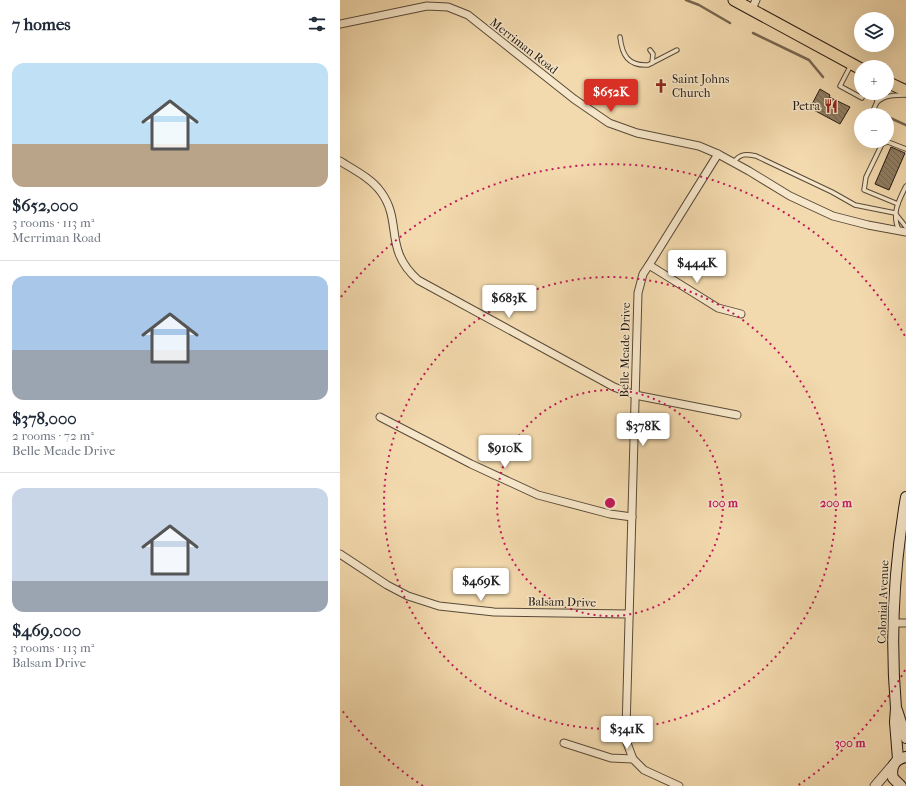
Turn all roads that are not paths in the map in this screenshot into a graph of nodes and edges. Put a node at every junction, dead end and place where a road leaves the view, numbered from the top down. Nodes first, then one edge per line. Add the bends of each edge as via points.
1 (734, 0) edge
2 (754, 5) edge
3 (340, 24) edge
4 (620, 37) dead end
5 (650, 50) dead end
6 (677, 50) dead end
7 (652, 62) junction
8 (854, 65) edge
9 (854, 68) edge
10 (894, 85) edge
11 (906, 91) edge
12 (854, 94) edge
13 (906, 95) edge
14 (877, 102) joint
15 (874, 108) edge
16 (894, 144) edge
17 (880, 148) edge
18 (906, 149) edge
19 (718, 154) junction
20 (340, 160) edge
21 (734, 162) junction
22 (906, 186) edge
23 (898, 204) junction
24 (895, 213) junction
25 (904, 230) edge
26 (649, 265) junction
27 (741, 314) dead end
28 (635, 394) junction
29 (737, 415) dead end
30 (380, 417) dead end
31 (906, 497) edge
32 (632, 517) junction
33 (340, 554) edge
34 (629, 614) junction
35 (894, 623) junction
36 (906, 623) edge
37 (896, 708) junction
38 (906, 738) edge
39 (564, 743) dead end
40 (632, 759) junction
41 (899, 761) edge
42 (897, 785) edge
43 (679, 786) edge
44 (875, 786) edge

1 - 2 main road
2 - 8 main road
3 - 19 street, Merriman Road via 427,6 458,10 609,123 637,133 699,146
4 - 7 lane via 622,50 630,61 643,65
5 - 7 lane via 653,54
6 - 7 lane
9 - 12 lane via 840,86
10 - 11 main road
13 - 14 lane via 892,95
14 - 15 lane
16 - 18 lane
17 - 23 lane via 866,177 864,190
19 - 21 street, Merriman Road
19 - 26 street, Belle Meade Drive
20 - 28 street via 366,177 381,192 390,209 399,255 407,270 418,280 586,373
21 - 24 lane via 745,154 756,156 855,205
21 - 25 street, Merriman Road via 815,209 850,221
22 - 23 lane
23 - 24 lane
24 - 25 lane
24 - 25 lane via 896,222
26 - 27 street via 718,308
26 - 28 street, Belle Meade Drive via 643,274 638,293
28 - 29 street
28 - 32 street, Belle Meade Drive
30 - 32 street via 538,495 610,514
31 - 35 main road, Colonial Avenue via 895,581
32 - 34 street, Belle Meade Drive
33 - 34 street, Balsam Drive via 402,593 439,606 494,612
34 - 40 street, Belle Meade Drive via 626,730
35 - 36 street
35 - 37 main road, Colonial Avenue
37 - 38 main road, Colonial Avenue
37 - 41 main road, Colonial Avenue
39 - 40 street via 611,758
40 - 43 street via 644,770
41 - 42 main road, Colonial Avenue via 893,778
41 - 44 street

